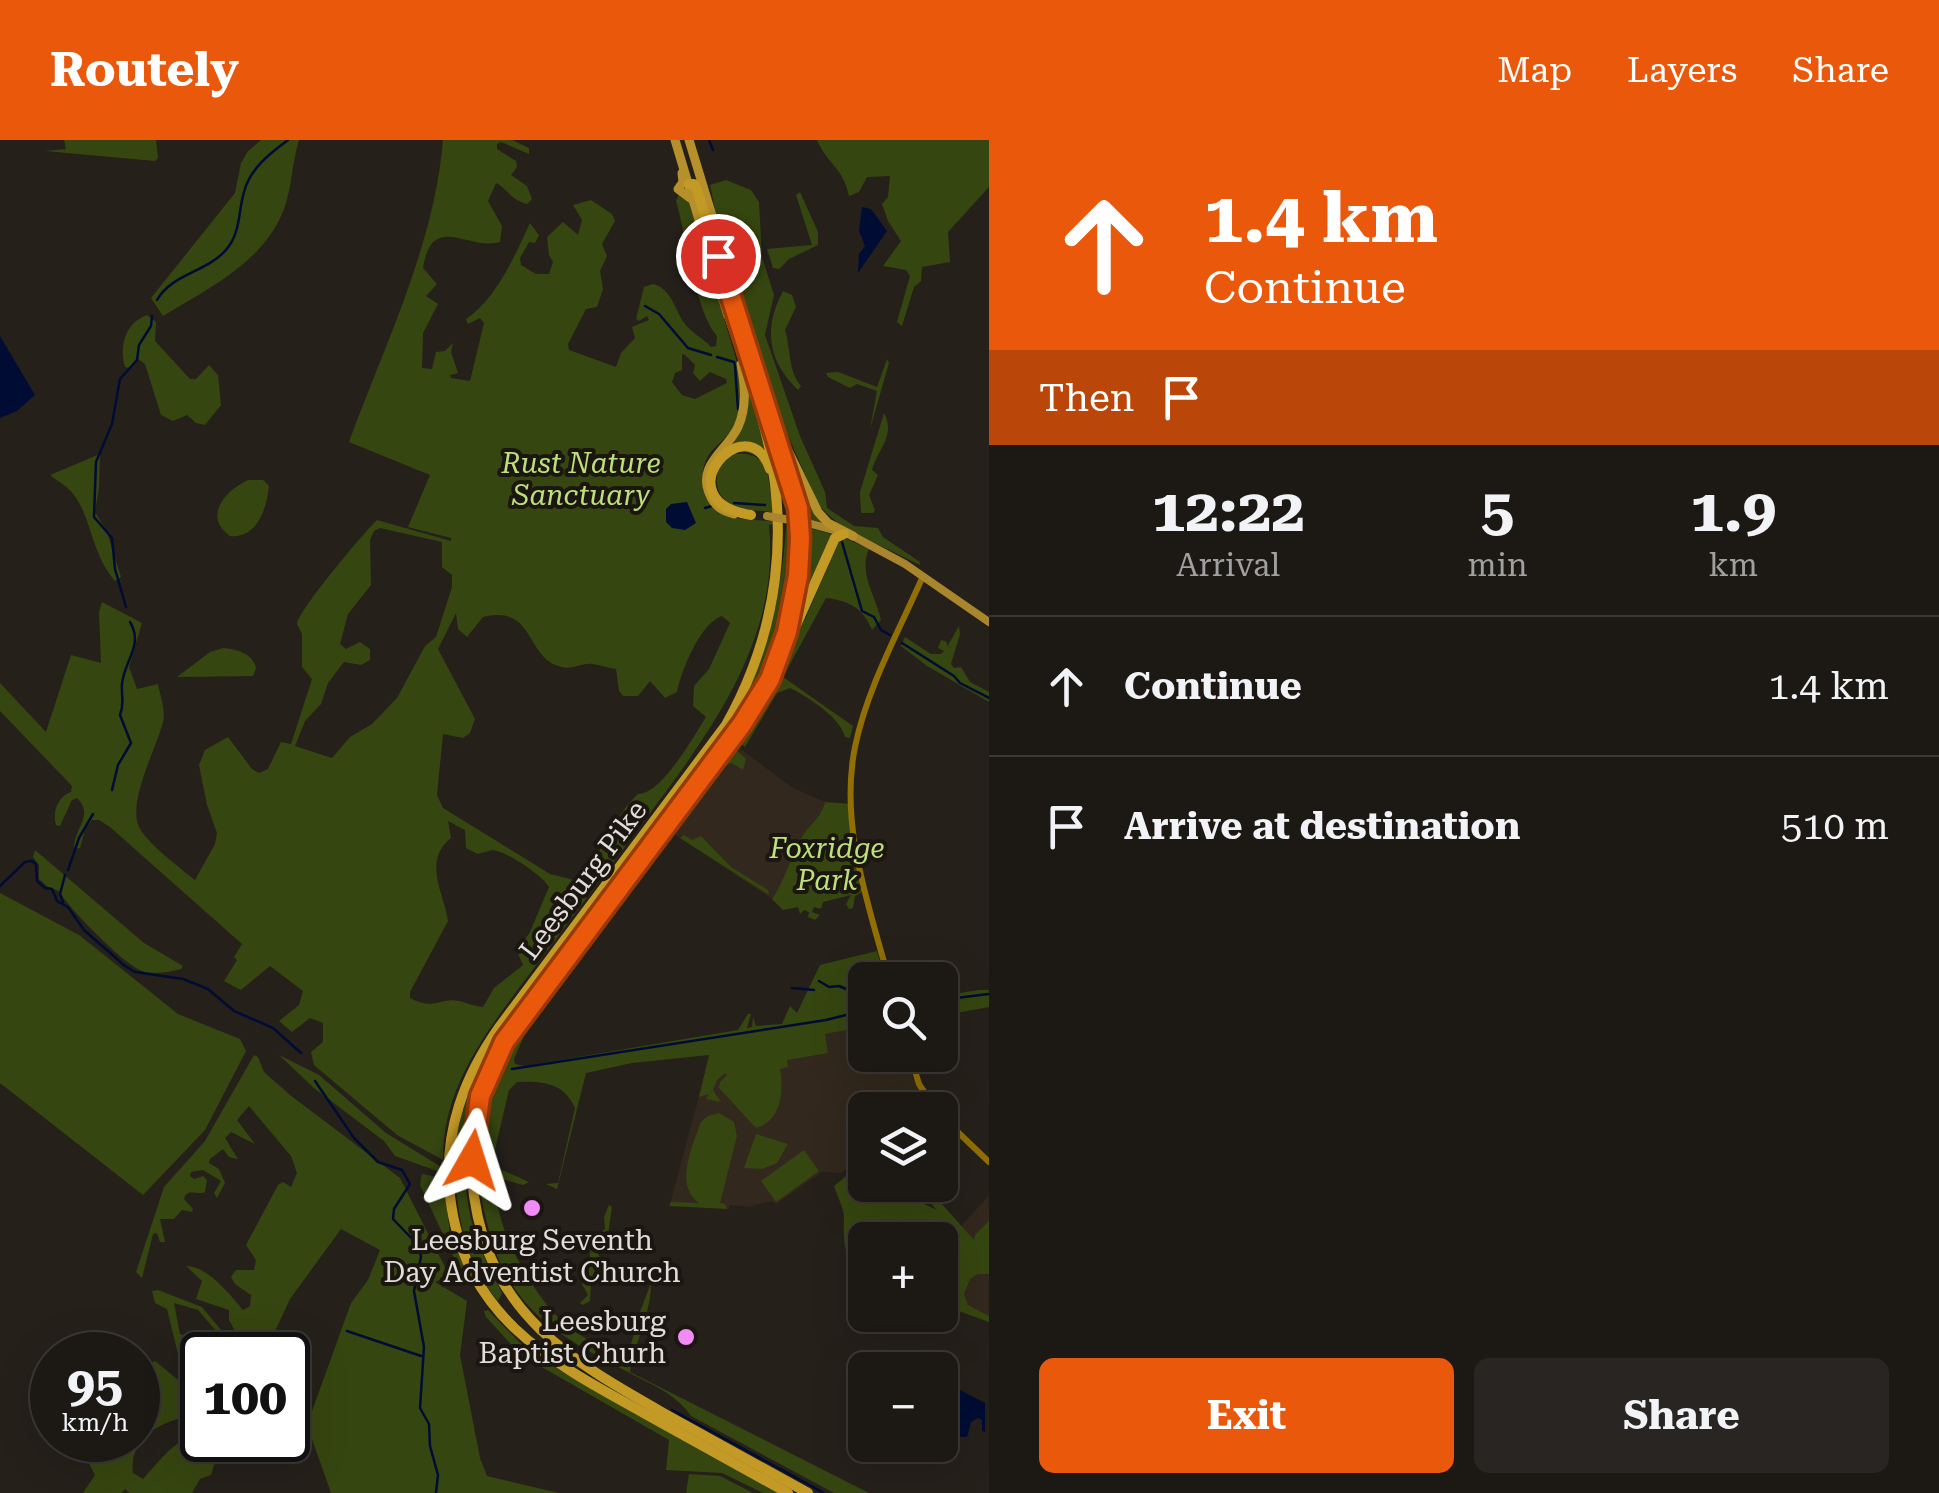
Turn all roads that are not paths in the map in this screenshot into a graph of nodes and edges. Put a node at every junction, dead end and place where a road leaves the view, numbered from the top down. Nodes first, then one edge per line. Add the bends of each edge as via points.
1 (675, 140) edge
2 (689, 140) edge
3 (679, 154) junction
4 (688, 184) junction
5 (696, 210) junction
6 (727, 309) junction
7 (776, 426) junction
8 (776, 482) junction
9 (798, 508) junction
10 (752, 515) junction
11 (814, 521) junction
12 (849, 535) junction
13 (923, 576) junction
14 (989, 622) edge
15 (777, 664) junction
16 (885, 962) edge
17 (958, 1132) edge
18 (989, 1162) edge
19 (788, 1493) edge
20 (808, 1493) edge

1 - 3 highway, Leesburg Pike
2 - 7 highway, Leesburg Pike
3 - 4 highway, Leesburg Pike
3 - 5 highway via 684,180 678,188
4 - 5 highway, Leesburg Pike
4 - 9 highway via 697,190
5 - 6 highway, Leesburg Pike
6 - 8 highway, Leesburg Pike
6 - 10 highway via 744,403 737,429 709,466 707,484 722,510
7 - 9 highway, Leesburg Pike
7 - 11 highway
8 - 10 highway via 766,459 753,450 735,447 719,458 714,492 725,508
8 - 19 highway, Leesburg Pike via 776,583 746,686 708,750 476,1063 456,1112 448,1169 455,1225 470,1267 522,1338
9 - 15 highway, Leesburg Pike via 798,576
10 - 11 main road, bridge
11 - 12 highway
12 - 13 main road
12 - 15 highway via 835,538
13 - 14 main road
13 - 16 main road via 868,701 851,770 860,872
15 - 20 highway, Leesburg Pike via 742,724 504,1042 480,1096 472,1173 488,1252 516,1304 542,1334 598,1376
17 - 18 main road

